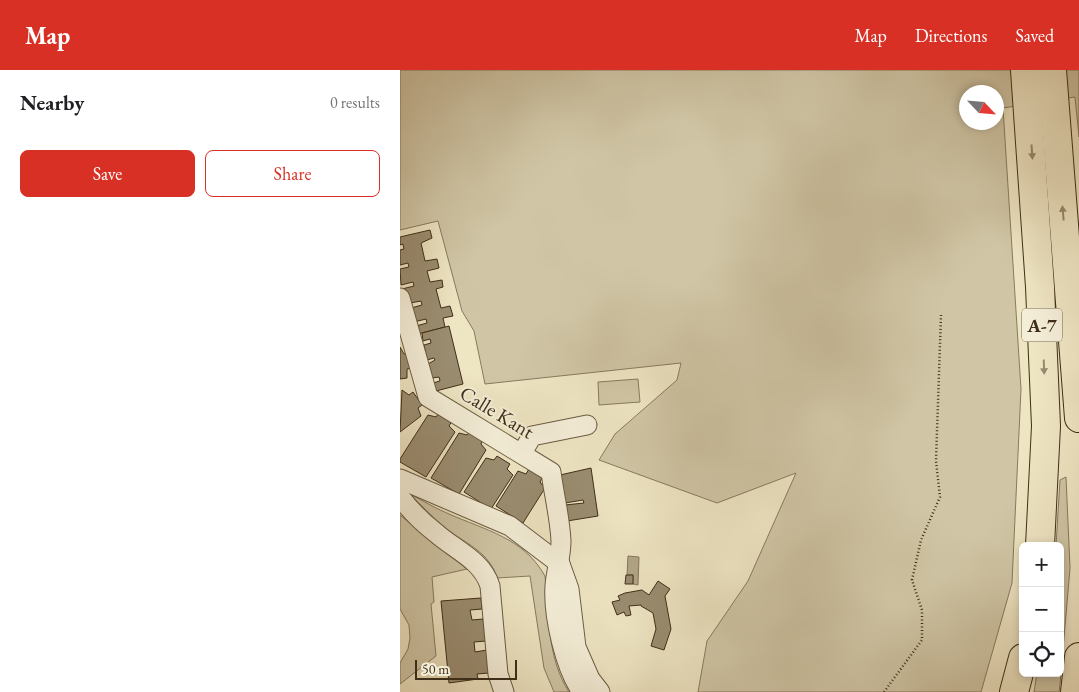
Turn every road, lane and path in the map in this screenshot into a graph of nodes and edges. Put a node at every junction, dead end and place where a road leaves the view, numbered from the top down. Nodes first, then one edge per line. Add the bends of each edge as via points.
1 (1025, 70) edge
2 (1052, 70) edge
3 (1041, 102) junction
4 (400, 298) edge
5 (940, 315) dead end
6 (1079, 418) edge
7 (587, 425) dead end
8 (522, 453) junction
9 (400, 479) edge
10 (400, 497) edge
11 (1041, 542) edge
12 (560, 564) junction
13 (1079, 657) edge
14 (1019, 673) edge
15 (504, 692) edge
16 (582, 692) edge
17 (600, 692) edge
18 (884, 692) edge
19 (1014, 692) edge
20 (1075, 692) edge

1 - 3 highway, A-7
2 - 3 highway, A-7
6 -> 3 highway, A-7
3 -> 11 highway, A-7 via 1040,287 1046,426
4 - 8 street, Calle Kant via 428,397
5 - 18 path via 936,461 940,497 921,540 912,580 922,610 922,640
7 - 8 street via 532,436
8 - 12 street, Calle Kant via 551,472 561,539
9 - 12 street via 510,526
10 - 15 street via 434,532 470,557 486,574 490,586 498,674
12 - 16 street via 555,586 559,625 566,661
12 - 17 street via 569,589 576,647
13 - 20 highway
14 - 19 highway

